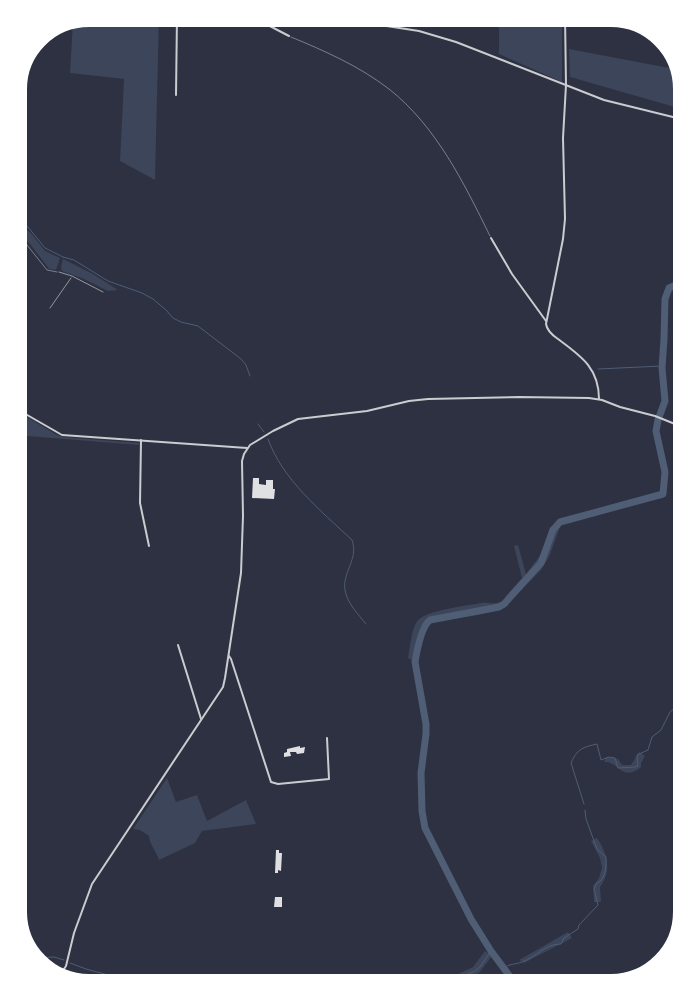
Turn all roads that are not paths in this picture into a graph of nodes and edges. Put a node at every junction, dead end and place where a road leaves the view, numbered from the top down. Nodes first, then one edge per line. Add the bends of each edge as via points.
1 (177, 24) edge
2 (266, 24) edge
3 (357, 24) edge
4 (565, 24) edge
5 (370, 25) joint
6 (380, 26) joint
7 (289, 36) joint
8 (566, 85) junction
9 (176, 95) dead end
10 (676, 118) edge
11 (491, 238) joint
12 (24, 241) edge
13 (57, 272) road end
14 (546, 321) junction
15 (599, 399) junction
16 (24, 413) edge
17 (676, 424) edge
18 (141, 440) junction
19 (247, 448) junction
20 (148, 546) dead end
21 (178, 645) dead end
22 (229, 656) junction
23 (200, 720) junction
24 (327, 738) dead end
25 (62, 972) edge

1 - 9 street
2 - 7 street
3 - 5 street
4 - 8 street
5 - 6 street
6 - 8 street via 435,35
7 - 11 lane via 363,71 416,114 449,158
8 - 10 street via 604,100
8 - 14 street via 565,219
11 - 14 street
12 - 13 lane via 47,270
14 - 15 street via 551,334 590,367 598,383
15 - 17 street
15 - 19 street via 519,397 409,401 367,411 298,419
16 - 18 street via 62,435
18 - 19 street
18 - 20 street via 140,503
19 - 22 street via 242,468 240,573
21 - 23 street
22 - 23 street via 223,686
22 - 24 street via 271,782 328,779
23 - 25 street via 92,884

